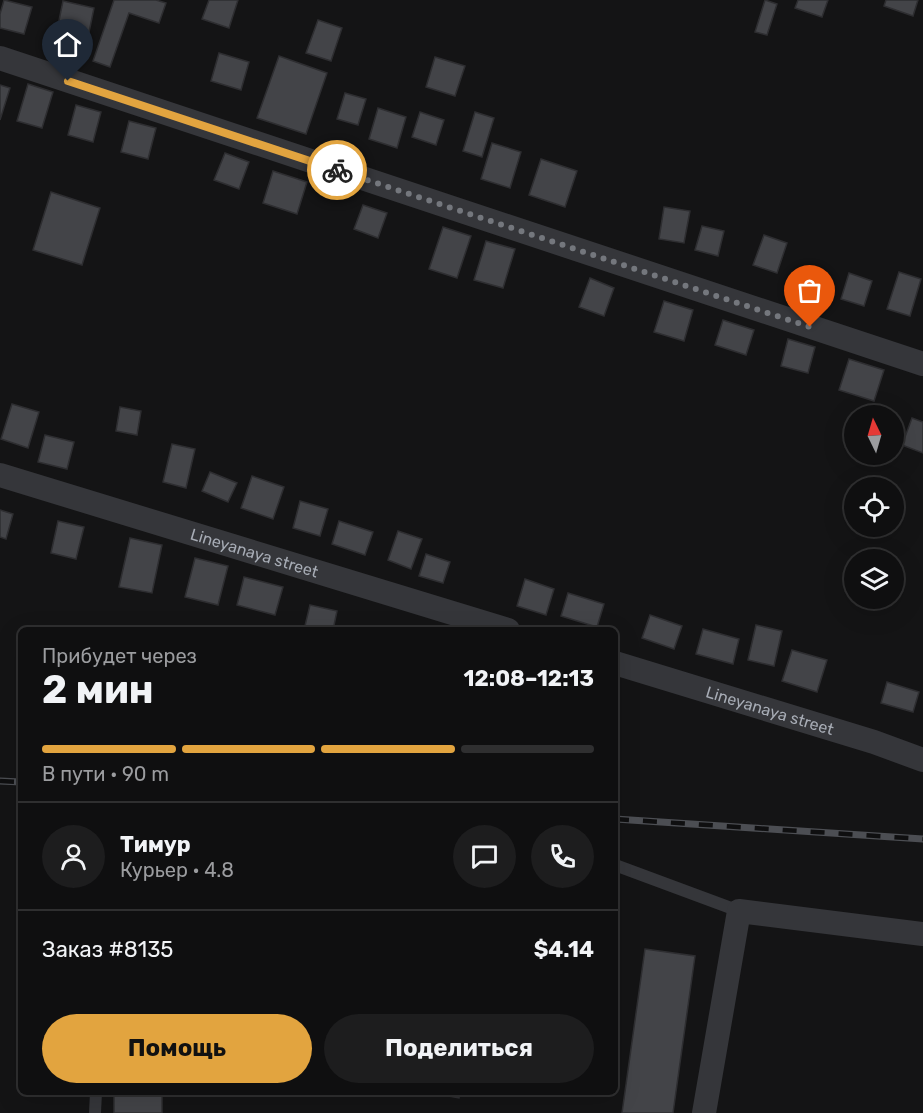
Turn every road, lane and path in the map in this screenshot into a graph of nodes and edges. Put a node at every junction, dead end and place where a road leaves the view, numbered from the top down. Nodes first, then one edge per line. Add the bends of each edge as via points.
1 (0, 58) edge
2 (923, 364) edge
3 (0, 475) edge
4 (498, 627) edge
5 (618, 664) edge
6 (923, 760) edge
7 (618, 866) edge
8 (739, 911) junction
9 (923, 933) edge
10 (96, 1095) edge
11 (95, 1113) edge
12 (704, 1113) edge

1 - 2 street
3 - 4 street, Lineyanaya street
5 - 6 street, Lineyanaya street
7 - 8 lane
8 - 9 street
8 - 12 street
10 - 11 lane

